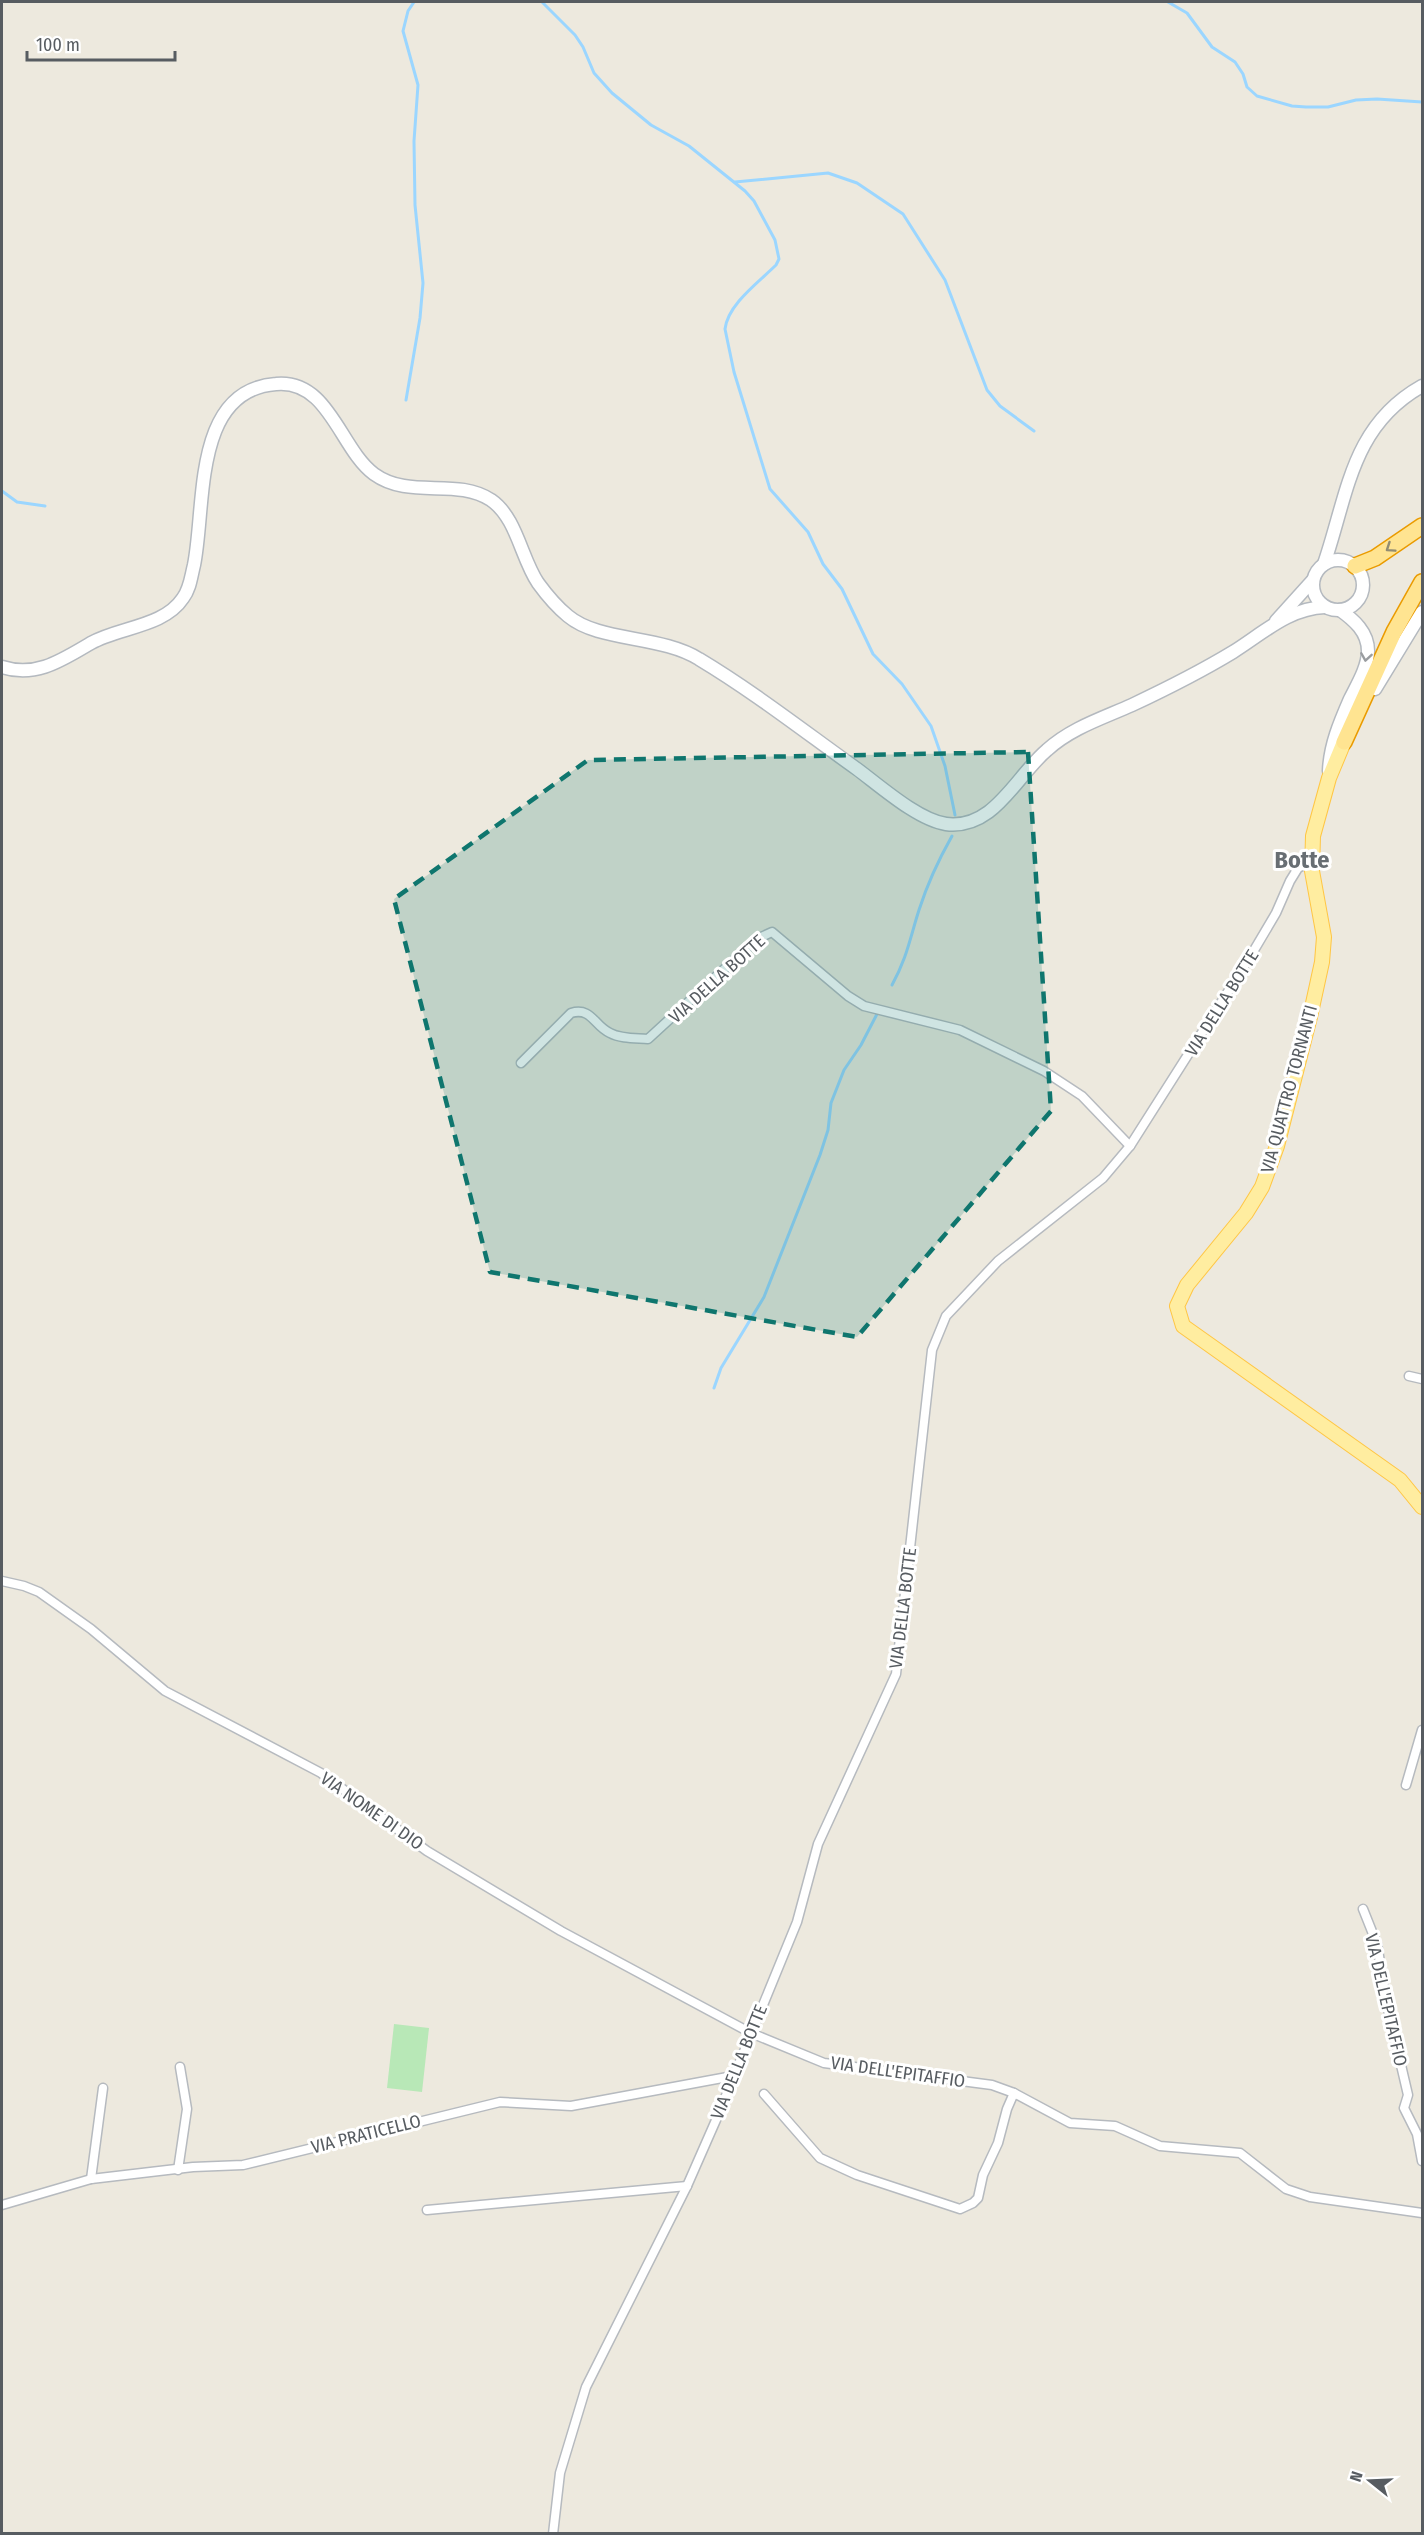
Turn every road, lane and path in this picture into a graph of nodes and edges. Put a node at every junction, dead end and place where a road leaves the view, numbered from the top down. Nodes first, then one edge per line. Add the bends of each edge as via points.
1 (1422, 386) edge
2 (1422, 526) edge
3 (1336, 528) junction
4 (1350, 563) junction
5 (1324, 564) junction
6 (1313, 580) junction
7 (1422, 582) edge
8 (1325, 607) junction
9 (1340, 610) junction
10 (1422, 612) edge
11 (1273, 624) junction
12 (2, 667) edge
13 (1344, 742) junction
14 (1329, 778) junction
15 (1312, 861) junction
16 (521, 1063) dead end
17 (1130, 1146) junction
18 (1408, 1376) dead end
19 (1422, 1378) edge
20 (1422, 1507) edge
21 (2, 1581) edge
22 (1422, 1730) edge
23 (1406, 1785) dead end
24 (1363, 1909) dead end
25 (751, 2033) junction
26 (180, 2067) dead end
27 (733, 2076) junction
28 (103, 2088) dead end
29 (1014, 2093) junction
30 (764, 2094) dead end
31 (1422, 2161) edge
32 (178, 2170) junction
33 (91, 2179) junction
34 (687, 2186) junction
35 (2, 2205) edge
36 (427, 2210) dead end
37 (1422, 2213) edge
38 (553, 2534) edge

1 - 3 main road via 1390,410 1369,435 1352,470
2 -> 4 highway via 1375,558
3 - 4 main road via 1338,547
3 - 5 main road
4 - 5 main road
4 - 9 main road via 1363,582 1362,591 1352,606
5 - 6 main road
6 - 8 main road via 1315,595
6 - 11 main road
7 - 13 highway via 1398,624
8 - 9 main road
8 - 11 main road via 1309,607
9 -> 14 main road via 1359,627 1368,652 1337,731
10 - 13 main road
11 - 12 main road via 1172,687 1099,718 1062,739 979,819 946,824 931,820 894,797 698,657 679,648 599,631 570,618 538,583 503,510 488,498 467,491 391,485 357,457 323,404 300,388 275,384 255,388 234,400 213,434 189,589 181,602 163,617 104,636 50,666 25,672
13 - 14 main road, VIA QUATTRO TORNANTI
14 - 15 main road, VIA QUATTRO TORNANTI via 1315,827
15 - 17 street, VIA DELLA BOTTE via 1298,868 1250,957
15 - 20 main road, VIA QUATTRO TORNANTI via 1323,949 1278,1146 1262,1187 1246,1213 1181,1294 1177,1306 1183,1326 1400,1480
16 - 17 street, VIA DELLA BOTTE via 571,1013 580,1011 608,1032 648,1039 757,939 772,932 864,1006 960,1030 1044,1071 1082,1096
17 - 25 street, VIA DELLA BOTTE via 1103,1178 998,1261 946,1316 932,1350 896,1674 818,1844 797,1922
18 - 19 street
21 - 25 street, VIA NOME DI DIO via 39,1592 91,1629 165,1691 321,1773 428,1851 561,1931
22 - 23 street
24 - 31 street, VIA DELL'EPITAFFIO via 1377,1944 1408,2095 1404,2108 1417,2134
25 - 27 street, VIA DELLA BOTTE
25 - 29 street, VIA DELL'EPITAFFIO via 824,2063 992,2085
26 - 32 street via 187,2109
27 - 32 street, VIA PRATICELLO via 571,2106 500,2103 243,2165
27 - 34 street, VIA DELLA BOTTE
28 - 33 street
29 - 30 street via 978,2198 960,2209 857,2175 820,2158
29 - 37 street, VIA DELL'EPITAFFIO via 1070,2123 1115,2126 1160,2146 1240,2153 1286,2189 1310,2197
32 - 33 street, VIA PRATICELLO
33 - 35 street, VIA PRATICELLO
34 - 36 street
34 - 38 street, VIA DELLA BOTTE via 579,2406 560,2473

